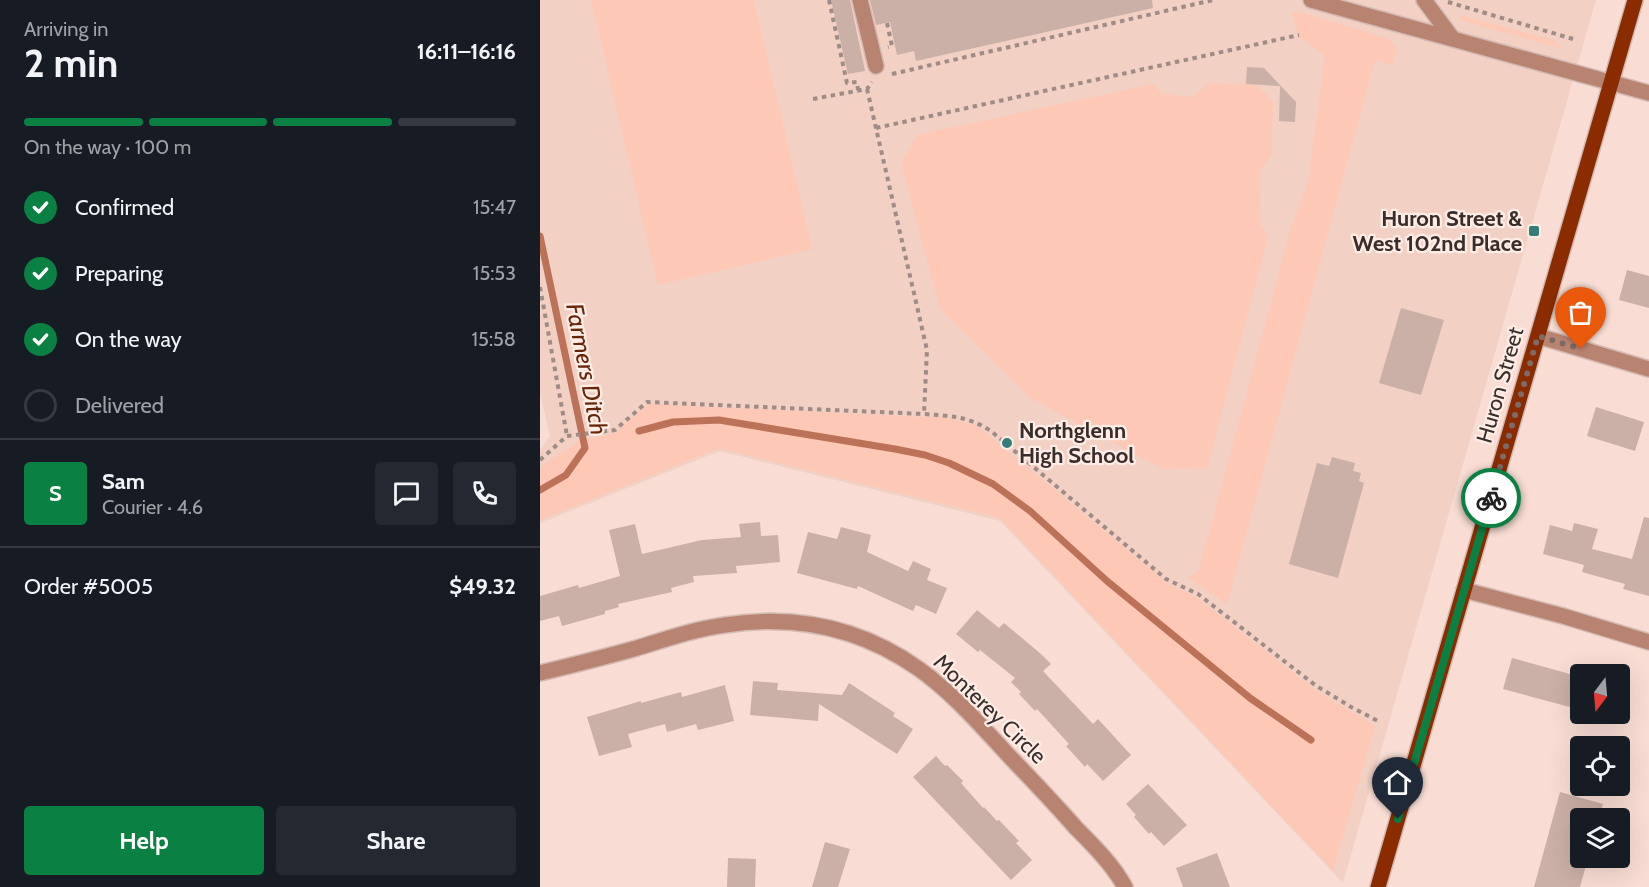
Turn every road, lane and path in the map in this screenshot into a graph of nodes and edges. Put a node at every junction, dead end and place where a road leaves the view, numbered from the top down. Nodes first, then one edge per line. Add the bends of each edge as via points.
1 (829, 0) edge
2 (860, 0) edge
3 (1213, 0) edge
4 (1311, 0) edge
5 (1424, 0) edge
6 (1446, 0) edge
7 (1635, 0) edge
8 (1190, 3) edge
9 (1136, 11) dead end
10 (1137, 18) junction
11 (1093, 21) dead end
12 (1086, 22) dead end
13 (887, 23) dead end
14 (1094, 27) junction
15 (1087, 29) junction
16 (1299, 35) dead end
17 (1453, 39) junction
18 (1573, 39) dead end
19 (894, 45) dead end
20 (882, 70) joint
21 (1611, 82) junction
22 (858, 90) junction
23 (1649, 93) edge
24 (813, 99) dead end
25 (876, 128) junction
26 (540, 287) edge
27 (1538, 336) junction
28 (1649, 369) edge
29 (924, 414) junction
30 (567, 436) junction
31 (540, 460) edge
32 (1464, 590) junction
33 (1649, 642) edge
34 (540, 673) edge
35 (1378, 721) dead end
36 (1125, 887) edge
37 (1378, 887) edge

1 - 22 path via 847,83 856,82
2 - 20 street
3 - 8 path
4 - 17 street
5 - 17 street
6 - 18 path
7 - 21 main road, Huron Street
8 - 10 path
9 - 10 path
10 - 14 path
11 - 14 path
12 - 15 path
13 - 19 path
14 - 15 path
15 - 20 path
16 - 25 path
17 - 21 street
21 - 23 street
21 - 27 main road, Huron Street
22 - 24 path
22 - 25 path via 867,89
25 - 29 path via 927,350
26 - 30 path
27 - 28 street
27 - 32 main road, Huron Street
29 - 30 path via 646,402 615,430
29 - 35 path via 978,422 1166,579 1198,594 1315,685
30 - 31 path
32 - 33 street
32 - 37 main road, Huron Street
34 - 36 street, Monterey Circle via 725,625 809,624 859,636 921,670 964,708 1104,857

